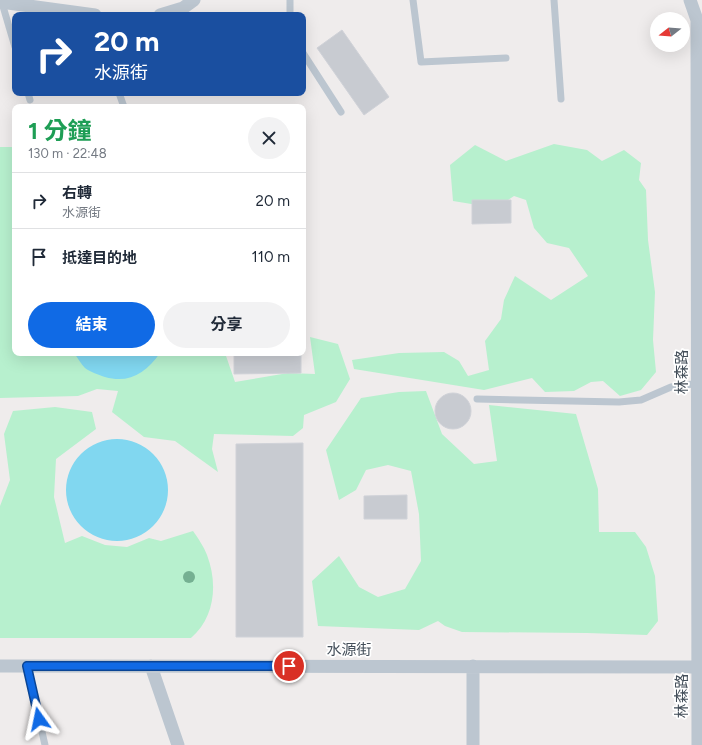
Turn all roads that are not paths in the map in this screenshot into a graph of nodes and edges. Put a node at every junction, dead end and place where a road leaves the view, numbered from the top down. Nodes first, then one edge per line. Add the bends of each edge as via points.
1 (194, 0) edge
2 (290, 0) edge
3 (413, 0) edge
4 (554, 0) edge
5 (690, 0) edge
6 (1, 3) edge
7 (68, 12) edge
8 (170, 12) edge
9 (290, 12) edge
10 (12, 38) edge
11 (306, 57) edge
12 (506, 58) dead end
13 (699, 95) edge
14 (561, 99) dead end
15 (341, 112) dead end
16 (700, 382) edge
17 (477, 399) dead end
18 (0, 666) edge
19 (27, 666) junction
20 (151, 666) junction
21 (473, 666) junction
22 (700, 667) edge
23 (45, 745) edge
24 (178, 745) edge
25 (472, 745) edge
26 (698, 745) edge

1 - 8 street via 183,8
2 - 9 lane
3 - 12 lane via 421,62
4 - 14 lane
5 - 13 street, 林森路 via 696,20
6 - 7 street
6 - 10 lane
11 - 15 lane
13 - 16 street, 林森路
16 - 17 lane via 671,387 641,400 619,402
16 - 22 street, 林森路
18 - 19 street, 水源街
19 - 20 street, 水源街
19 - 23 lane
20 - 21 street, 水源街
20 - 24 street
21 - 22 street, 水源街
21 - 25 street
22 - 26 street, 林森路

